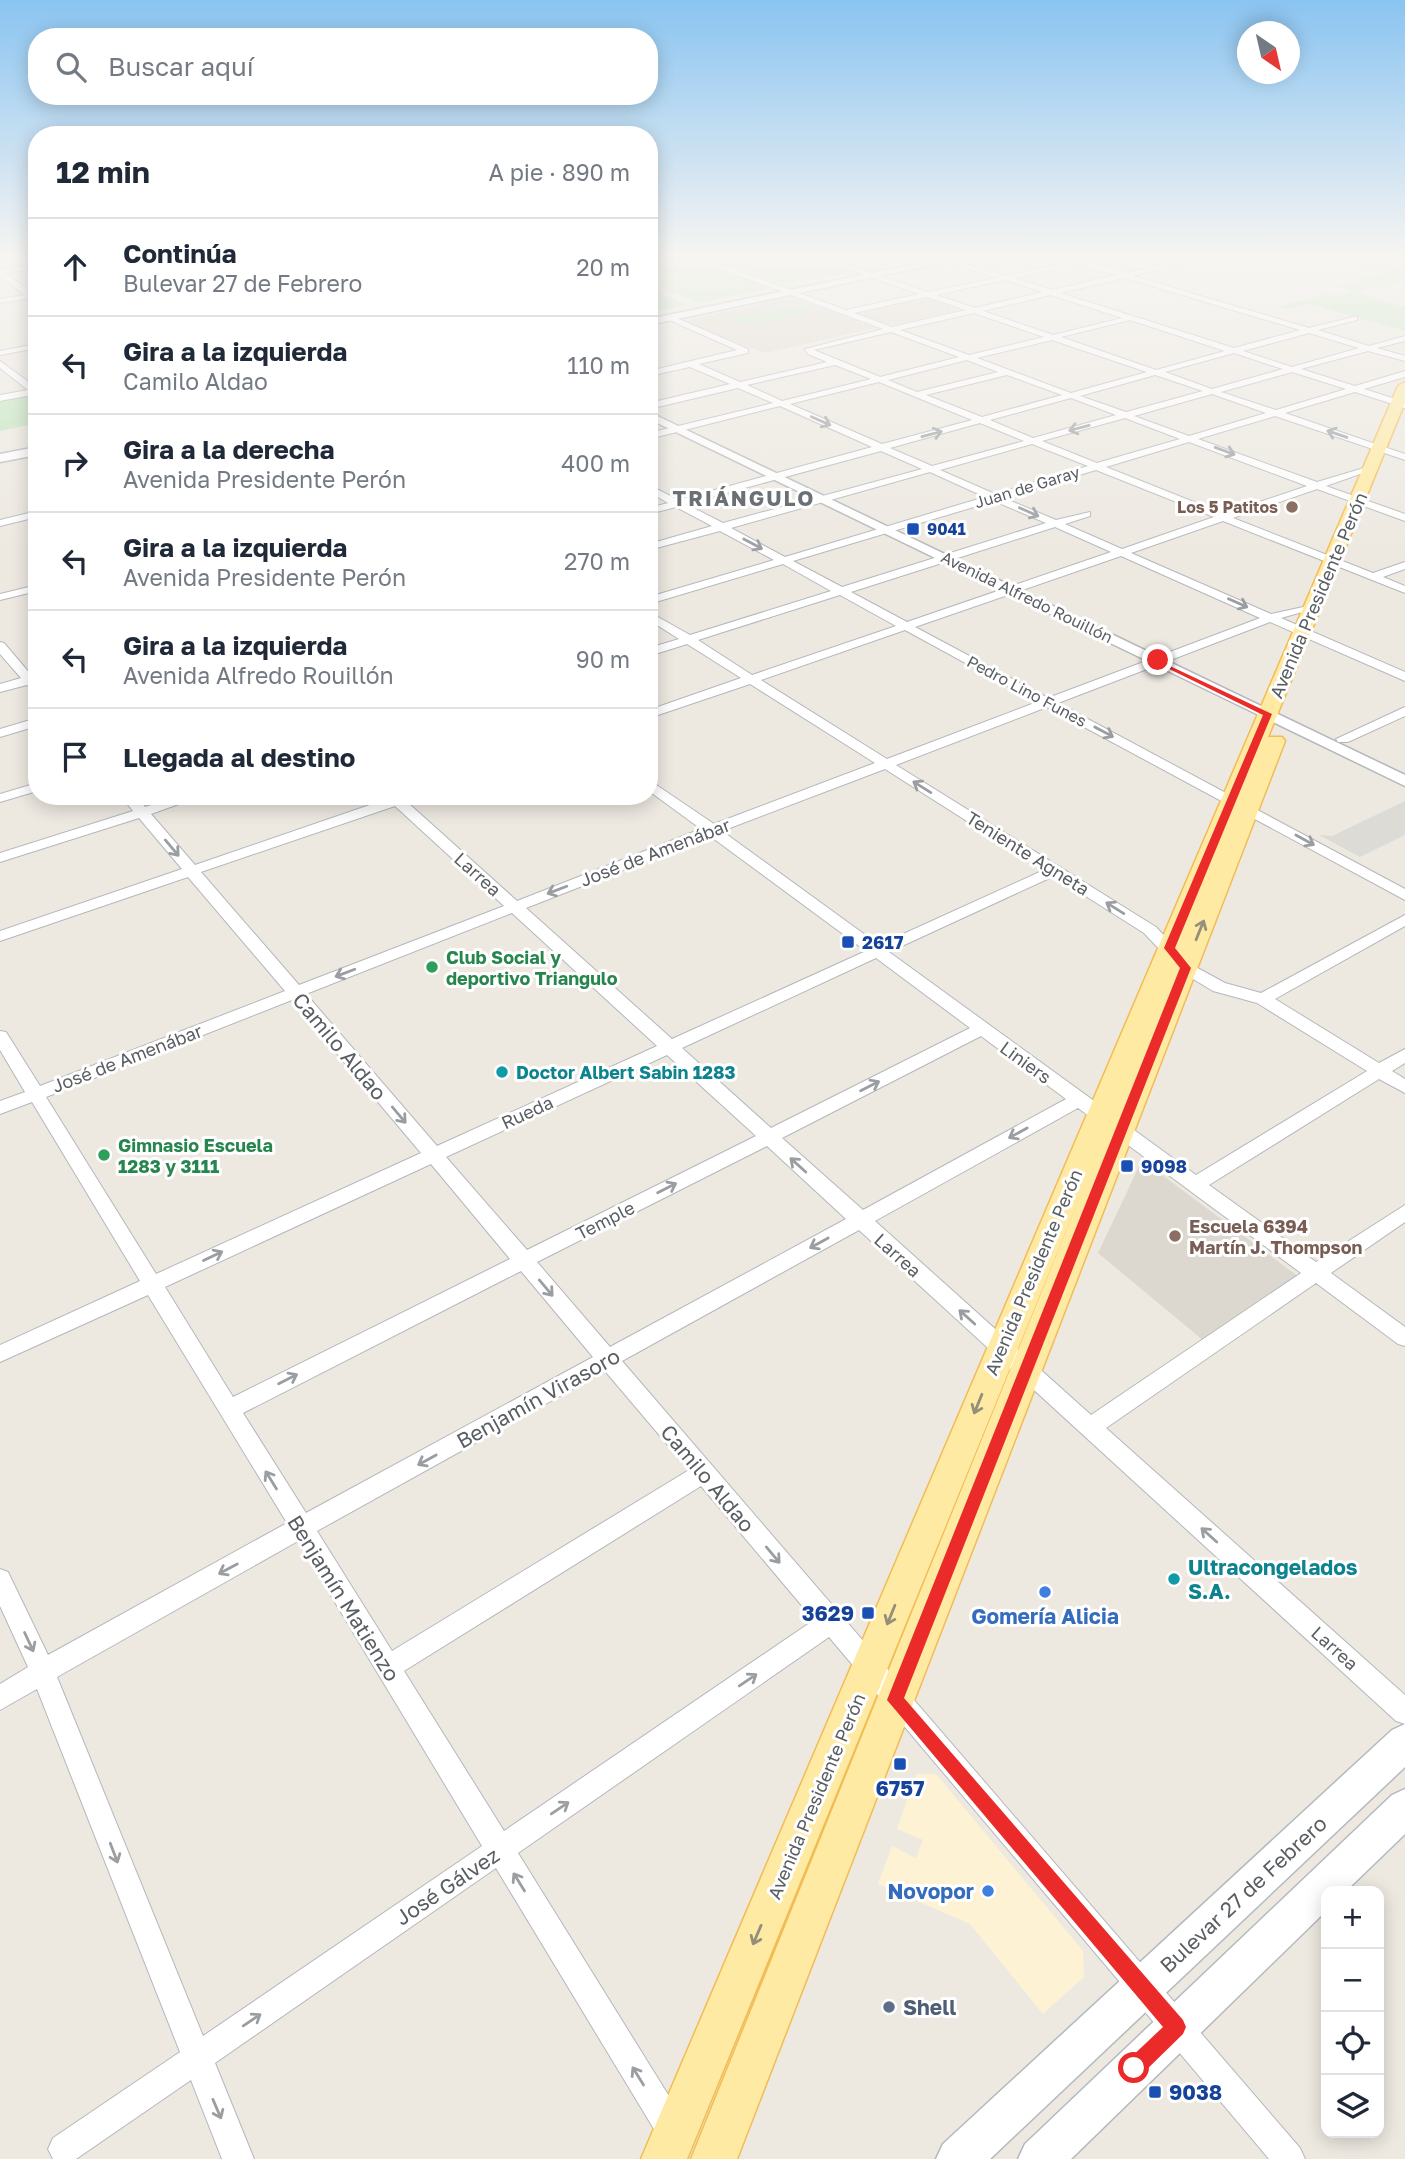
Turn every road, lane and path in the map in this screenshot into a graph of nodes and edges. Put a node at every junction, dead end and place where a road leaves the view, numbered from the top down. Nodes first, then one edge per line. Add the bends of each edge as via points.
1 (725, 356) edge
2 (823, 356) edge
3 (966, 356) edge
4 (974, 356) edge
5 (1106, 356) edge
6 (1218, 356) edge
7 (1250, 356) edge
8 (1341, 356) edge
9 (969, 357) junction
10 (836, 362) junction
11 (0, 364) edge
12 (660, 364) dead end
13 (691, 364) junction
14 (671, 369) junction
15 (1292, 369) junction
16 (658, 372) edge
17 (1009, 372) junction
18 (1156, 373) junction
19 (1405, 374) edge
20 (880, 379) junction
21 (28, 385) edge
22 (738, 385) junction
23 (1405, 386) edge
24 (1355, 389) junction
25 (1211, 391) junction
26 (28, 393) edge
27 (918, 394) junction
28 (1073, 395) junction
29 (0, 398) edge
30 (658, 404) edge
31 (781, 404) junction
32 (1403, 407) edge
33 (658, 412) edge
34 (1275, 413) junction
35 (1126, 415) junction
36 (658, 418) edge
37 (982, 420) junction
38 (684, 428) junction
39 (658, 434) edge
40 (1190, 438) junction
41 (1033, 440) junction
42 (28, 446) edge
43 (881, 448) junction
44 (0, 452) edge
45 (28, 453) edge
46 (1391, 457) edge
47 (0, 458) edge
48 (1097, 466) junction
49 (930, 469) junction
50 (782, 475) junction
51 (1317, 485) junction
52 (658, 493) edge
53 (829, 497) junction
54 (994, 497) junction
55 (1364, 502) junction
56 (677, 503) junction
57 (658, 508) edge
58 (1086, 514) dead end
59 (28, 516) edge
60 (1224, 517) junction
61 (1405, 517) edge
62 (0, 523) edge
63 (1055, 524) junction
64 (721, 527) junction
65 (892, 527) junction
66 (658, 544) edge
67 (1121, 552) junction
68 (952, 556) junction
69 (782, 560) junction
70 (1338, 564) junction
71 (1405, 565) edge
72 (1373, 577) junction
73 (1017, 587) junction
74 (28, 590) edge
75 (1405, 590) edge
76 (841, 592) junction
77 (0, 597) edge
78 (658, 598) edge
79 (1313, 606) junction
80 (1270, 618) junction
81 (658, 621) edge
82 (905, 626) junction
83 (1309, 635) junction
84 (688, 640) junction
85 (0, 646) edge
86 (658, 649) edge
87 (1164, 658) junction
88 (28, 676) edge
89 (1405, 677) edge
90 (750, 679) junction
91 (28, 683) edge
92 (0, 688) edge
93 (1048, 702) junction
94 (658, 710) edge
95 (1405, 710) edge
96 (1278, 713) junction
97 (28, 725) edge
98 (0, 733) edge
99 (1343, 739) junction
100 (885, 764) junction
101 (1405, 769) edge
102 (1405, 781) edge
103 (28, 790) edge
104 (658, 791) edge
105 (0, 798) edge
106 (135, 805) edge
107 (166, 805) edge
108 (379, 805) edge
109 (406, 805) edge
110 (1240, 805) junction
111 (142, 813) junction
112 (712, 830) junction
113 (0, 858) edge
114 (1055, 870) junction
115 (191, 871) junction
116 (1405, 895) edge
117 (514, 907) junction
118 (1405, 919) edge
119 (0, 936) edge
120 (877, 951) junction
121 (1177, 958) junction
122 (295, 993) junction
123 (1263, 999) junction
124 (982, 1029) junction
125 (0, 1035) edge
126 (668, 1048) junction
127 (1405, 1055) edge
128 (1380, 1071) junction
129 (1405, 1087) edge
130 (35, 1094) junction
131 (0, 1108) edge
132 (1099, 1116) junction
133 (768, 1138) junction
134 (433, 1155) junction
135 (1195, 1185) junction
136 (1405, 1212) edge
137 (860, 1221) junction
138 (523, 1261) junction
139 (1316, 1273) junction
140 (150, 1285) junction
141 (1405, 1338) edge
142 (1001, 1348) junction
143 (0, 1354) edge
144 (607, 1360) junction
145 (1026, 1371) junction
146 (228, 1410) junction
147 (1090, 1427) junction
148 (702, 1473) junction
149 (301, 1529) junction
150 (0, 1580) edge
151 (830, 1623) junction
152 (387, 1668) junction
153 (43, 1672) junction
154 (882, 1684) junction
155 (0, 1698) edge
156 (1405, 1712) edge
157 (1405, 1742) edge
158 (1405, 1808) edge
159 (499, 1850) junction
160 (1142, 1988) junction
161 (1176, 2027) junction
162 (195, 2059) junction
163 (64, 2149) dead end
164 (676, 2151) edge
165 (238, 2159) edge
166 (714, 2159) edge
167 (958, 2159) edge
168 (1040, 2159) edge
169 (1289, 2159) edge

1 - 13 street
2 - 10 street
3 - 9 street
4 - 9 street
5 - 18 street
6 - 18 street
7 - 15 street
8 - 15 street
9 - 17 street
9 - 20 street
10 - 20 street
10 - 22 street
11 - 21 street
12 - 14 street
13 - 14 street
13 - 22 street
14 - 16 street
15 - 24 street
15 - 25 street
17 - 27 street
17 - 28 street
18 - 25 street
18 - 28 street
19 - 24 street, Juan de Garay
20 - 27 street
20 - 31 street
22 - 30 street
22 - 31 street
23 - 32 main road, Avenida Presidente Perón
24 - 32 street
24 - 34 street, Juan de Garay
25 - 34 street
25 - 35 street
26 - 29 street
27 - 37 street
28 - 35 street
28 - 37 street
31 - 38 street
31 -> 43 street
32 - 46 main road, Avenida Presidente Perón
33 - 38 street, Avenida Alfredo Rouillón
34 - 40 street, Juan de Garay
46 -> 34 street
35 - 40 street
35 -> 41 street
36 - 38 street, Avenida Alfredo Rouillón
37 - 41 street
43 -> 37 street
38 - 39 street
38 - 50 street, Avenida Alfredo Rouillón
40 - 48 street, Juan de Garay
40 -> 51 street
41 - 48 street
41 - 49 street
42 - 44 main road
43 - 49 street
43 - 50 street
45 - 47 main road
46 - 51 street
46 - 55 main road, Avenida Presidente Perón
48 - 54 street, Juan de Garay
48 - 60 street
49 - 53 street
49 - 54 street
50 - 53 street, Avenida Alfredo Rouillón
50 - 56 street
51 - 55 street
51 - 60 street
52 - 56 street, Pedro Lino Funes
53 - 64 street
53 - 65 street, Avenida Alfredo Rouillón
54 -> 63 street
54 - 65 street, Juan de Garay
55 - 61 street
55 - 70 main road, Avenida Presidente Perón
56 - 57 street
56 - 64 street, Pedro Lino Funes
58 - 63 street
59 - 62 street
60 - 67 street
60 - 70 street
63 - 67 street
63 - 68 street
64 - 66 street
64 -> 69 street, Pedro Lino Funes
65 - 68 street, Avenida Alfredo Rouillón
65 - 69 street, Juan de Garay
67 - 73 street
67 -> 80 street
68 - 73 street, Avenida Alfredo Rouillón
68 - 76 street
69 - 76 street, Pedro Lino Funes
69 - 78 street, Juan de Garay
70 - 72 street
70 - 79 main road, Avenida Presidente Perón
70 - 83 main road, Avenida Presidente Perón
71 - 72 street
72 - 75 street
73 - 82 street
73 - 87 street, Avenida Alfredo Rouillón
74 - 77 street
76 - 82 street, Pedro Lino Funes
76 - 84 street
79 - 80 street, José de Amenábar
79 - 83 main road, Avenida Presidente Perón
80 - 83 street
80 - 87 street, José de Amenábar
81 - 84 street, Teniente Agneta
82 - 90 street
82 - 93 street, Pedro Lino Funes
83 - 89 street
83 - 96 main road, Avenida Presidente Perón
84 - 86 street
84 - 90 street, Teniente Agneta
85 - 88 street
87 - 93 street, José de Amenábar
87 - 96 street, Avenida Alfredo Rouillón
90 - 94 street
90 - 100 street, Teniente Agneta
91 - 92 street
93 - 100 street, José de Amenábar
93 -> 110 street, Pedro Lino Funes
95 - 99 street
96 - 99 street, Avenida Alfredo Rouillón
96 - 102 street, Avenida Alfredo Rouillón
96 - 110 main road, Avenida Presidente Perón
97 - 98 street
99 - 101 street, Avenida Alfredo Rouillón
100 - 112 street, José de Amenábar
114 -> 100 street, Teniente Agneta
103 - 105 street
104 - 112 street, Liniers
106 - 111 street, Camilo Aldao
107 - 111 street
108 - 115 street
109 - 117 street, Larrea
110 -> 116 street, Pedro Lino Funes
110 - 121 main road, Avenida Presidente Perón
111 - 113 street
111 -> 115 street, Camilo Aldao
112 -> 117 street, José de Amenábar
112 - 120 street, Liniers
114 - 120 street, Rueda
121 -> 114 street, Teniente Agneta via 1150,929
115 - 119 street
115 - 122 street, Camilo Aldao
117 -> 122 street, José de Amenábar
117 - 126 street, Larrea
118 - 123 street
120 - 124 street, Liniers
120 - 126 street, Rueda
121 - 123 street, Teniente Agneta via 1219,987
121 - 132 main road, Avenida Presidente Perón
122 - 130 street, José de Amenábar
122 -> 134 street, Camilo Aldao
123 - 128 street, Teniente Agneta
124 - 132 street, Liniers
133 -> 124 street, Temple
125 - 130 street, Benjamín Matienzo
126 - 133 street, Larrea
126 - 134 street, Rueda
127 - 128 street
128 - 129 street, Teniente Agneta
128 - 135 street
130 - 131 street, José de Amenábar
130 - 140 street, Benjamín Matienzo
132 - 135 street, Liniers
132 -> 137 street, Benjamín Virasoro
132 - 142 main road, Avenida Presidente Perón
132 - 145 main road, Avenida Presidente Perón
137 -> 133 street, Larrea
138 -> 133 street, Temple
134 - 138 street, Camilo Aldao
140 -> 134 street, Rueda
135 - 139 street, Liniers
136 - 139 street
142 -> 137 street, Larrea
137 -> 144 street, Benjamín Virasoro
138 -> 144 street, Camilo Aldao
146 -> 138 street, Temple
139 - 141 street, Liniers
139 - 147 street
140 - 143 street, Rueda
140 - 146 street, Benjamín Matienzo
142 - 145 street, Larrea
142 -> 154 main road, Avenida Presidente Perón
144 - 148 street, Camilo Aldao
144 -> 149 street, Benjamín Virasoro
145 - 147 street, Larrea
145 - 154 main road, Avenida Presidente Perón
149 -> 146 street, Benjamín Matienzo
156 -> 147 street, Larrea
148 -> 151 street, Camilo Aldao
148 - 152 street
149 - 152 street, Benjamín Matienzo
149 -> 153 street, Benjamín Virasoro
150 -> 153 street
151 - 154 street, Camilo Aldao
159 -> 151 street, José Gálvez
152 - 159 street, Benjamín Matienzo
153 - 155 street, Benjamín Virasoro
153 -> 162 street
154 - 160 street, Camilo Aldao
154 -> 164 main road, Avenida Presidente Perón
154 - 166 main road, Avenida Presidente Perón
157 - 160 main road, Bulevar 27 de Febrero
158 - 161 main road
162 -> 159 street, José Gálvez
164 -> 159 street, Benjamín Matienzo
160 - 161 street, Camilo Aldao
160 - 167 main road, Bulevar 27 de Febrero
161 - 168 main road
161 - 169 street, Camilo Aldao
162 - 163 street, José Gálvez
162 -> 165 street

